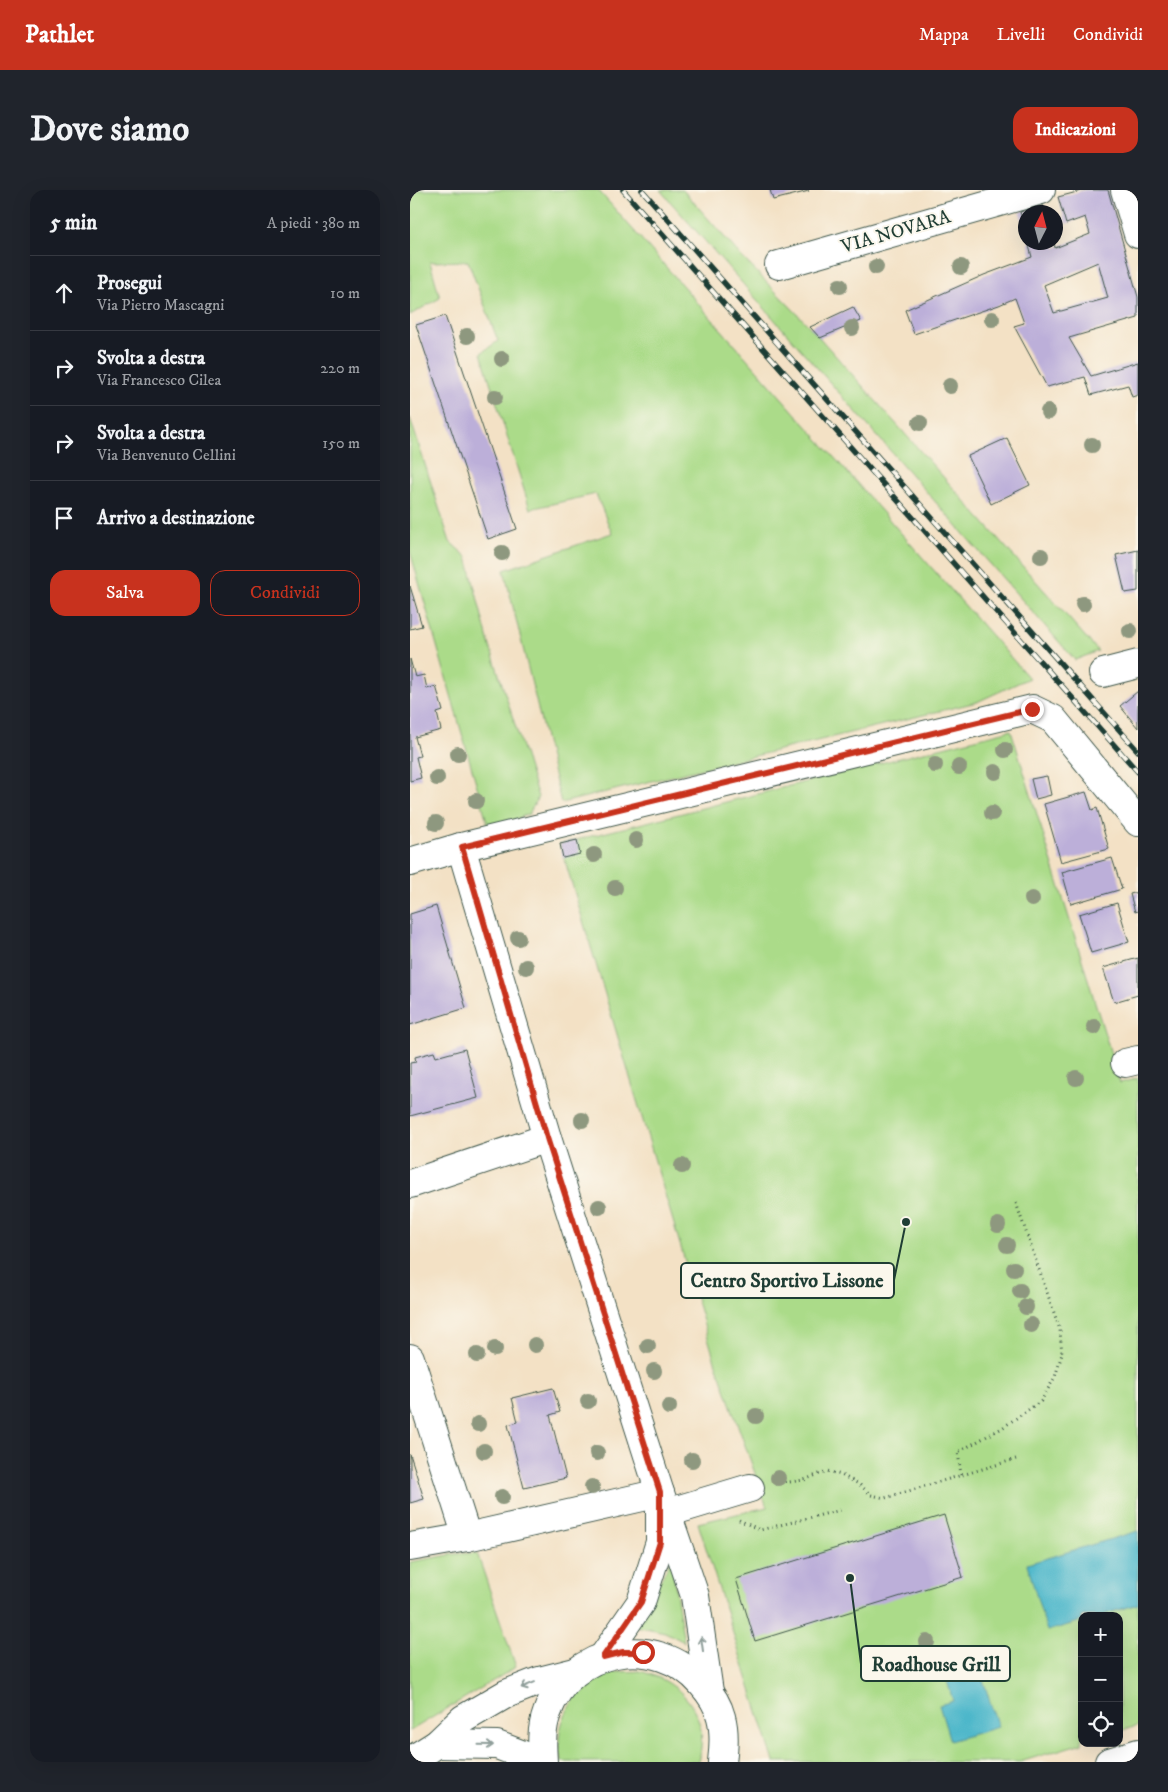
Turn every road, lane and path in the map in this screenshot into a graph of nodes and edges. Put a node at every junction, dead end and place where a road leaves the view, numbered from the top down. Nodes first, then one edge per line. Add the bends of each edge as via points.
1 (1041, 190) edge
2 (1125, 190) edge
3 (1138, 234) edge
4 (779, 265) dead end
5 (1138, 664) edge
6 (1103, 673) dead end
7 (1138, 822) edge
8 (462, 847) junction
9 (410, 862) edge
10 (547, 1138) junction
11 (410, 1184) edge
12 (1016, 1200) dead end
13 (410, 1358) edge
14 (1016, 1459) dead end
15 (961, 1475) junction
16 (740, 1491) junction
17 (663, 1507) junction
18 (841, 1510) dead end
19 (467, 1537) junction
20 (410, 1547) edge
21 (603, 1657) junction
22 (575, 1672) junction
23 (710, 1692) junction
24 (437, 1744) junction
25 (1138, 1753) edge
26 (727, 1755) edge
27 (410, 1761) edge
28 (543, 1762) edge
29 (1109, 1762) edge

1 - 4 main road, VIA NOVARA
2 - 3 main road
5 - 6 main road
7 - 8 main road via 1052,719 1032,709
8 - 9 main road
8 - 10 main road
10 - 11 main road
10 - 17 main road
12 - 15 path via 1060,1330 1062,1354 1055,1377 1041,1401 958,1452
13 - 19 main road
14 - 15 path
15 - 16 path via 886,1498 871,1496 859,1484 827,1471 804,1480
16 - 17 main road
16 - 18 path via 738,1520 760,1530
17 - 19 main road
17 - 21 main road via 660,1542 641,1602
23 -> 17 main road via 695,1596
19 - 20 main road
21 - 22 main road
21 - 23 main road via 623,1652 662,1656 696,1677
22 -> 24 main road via 506,1694 463,1719
22 - 28 main road via 558,1691 546,1713
23 - 26 main road via 720,1715
24 - 27 main road
24 -> 28 main road via 497,1745
25 - 29 main road

